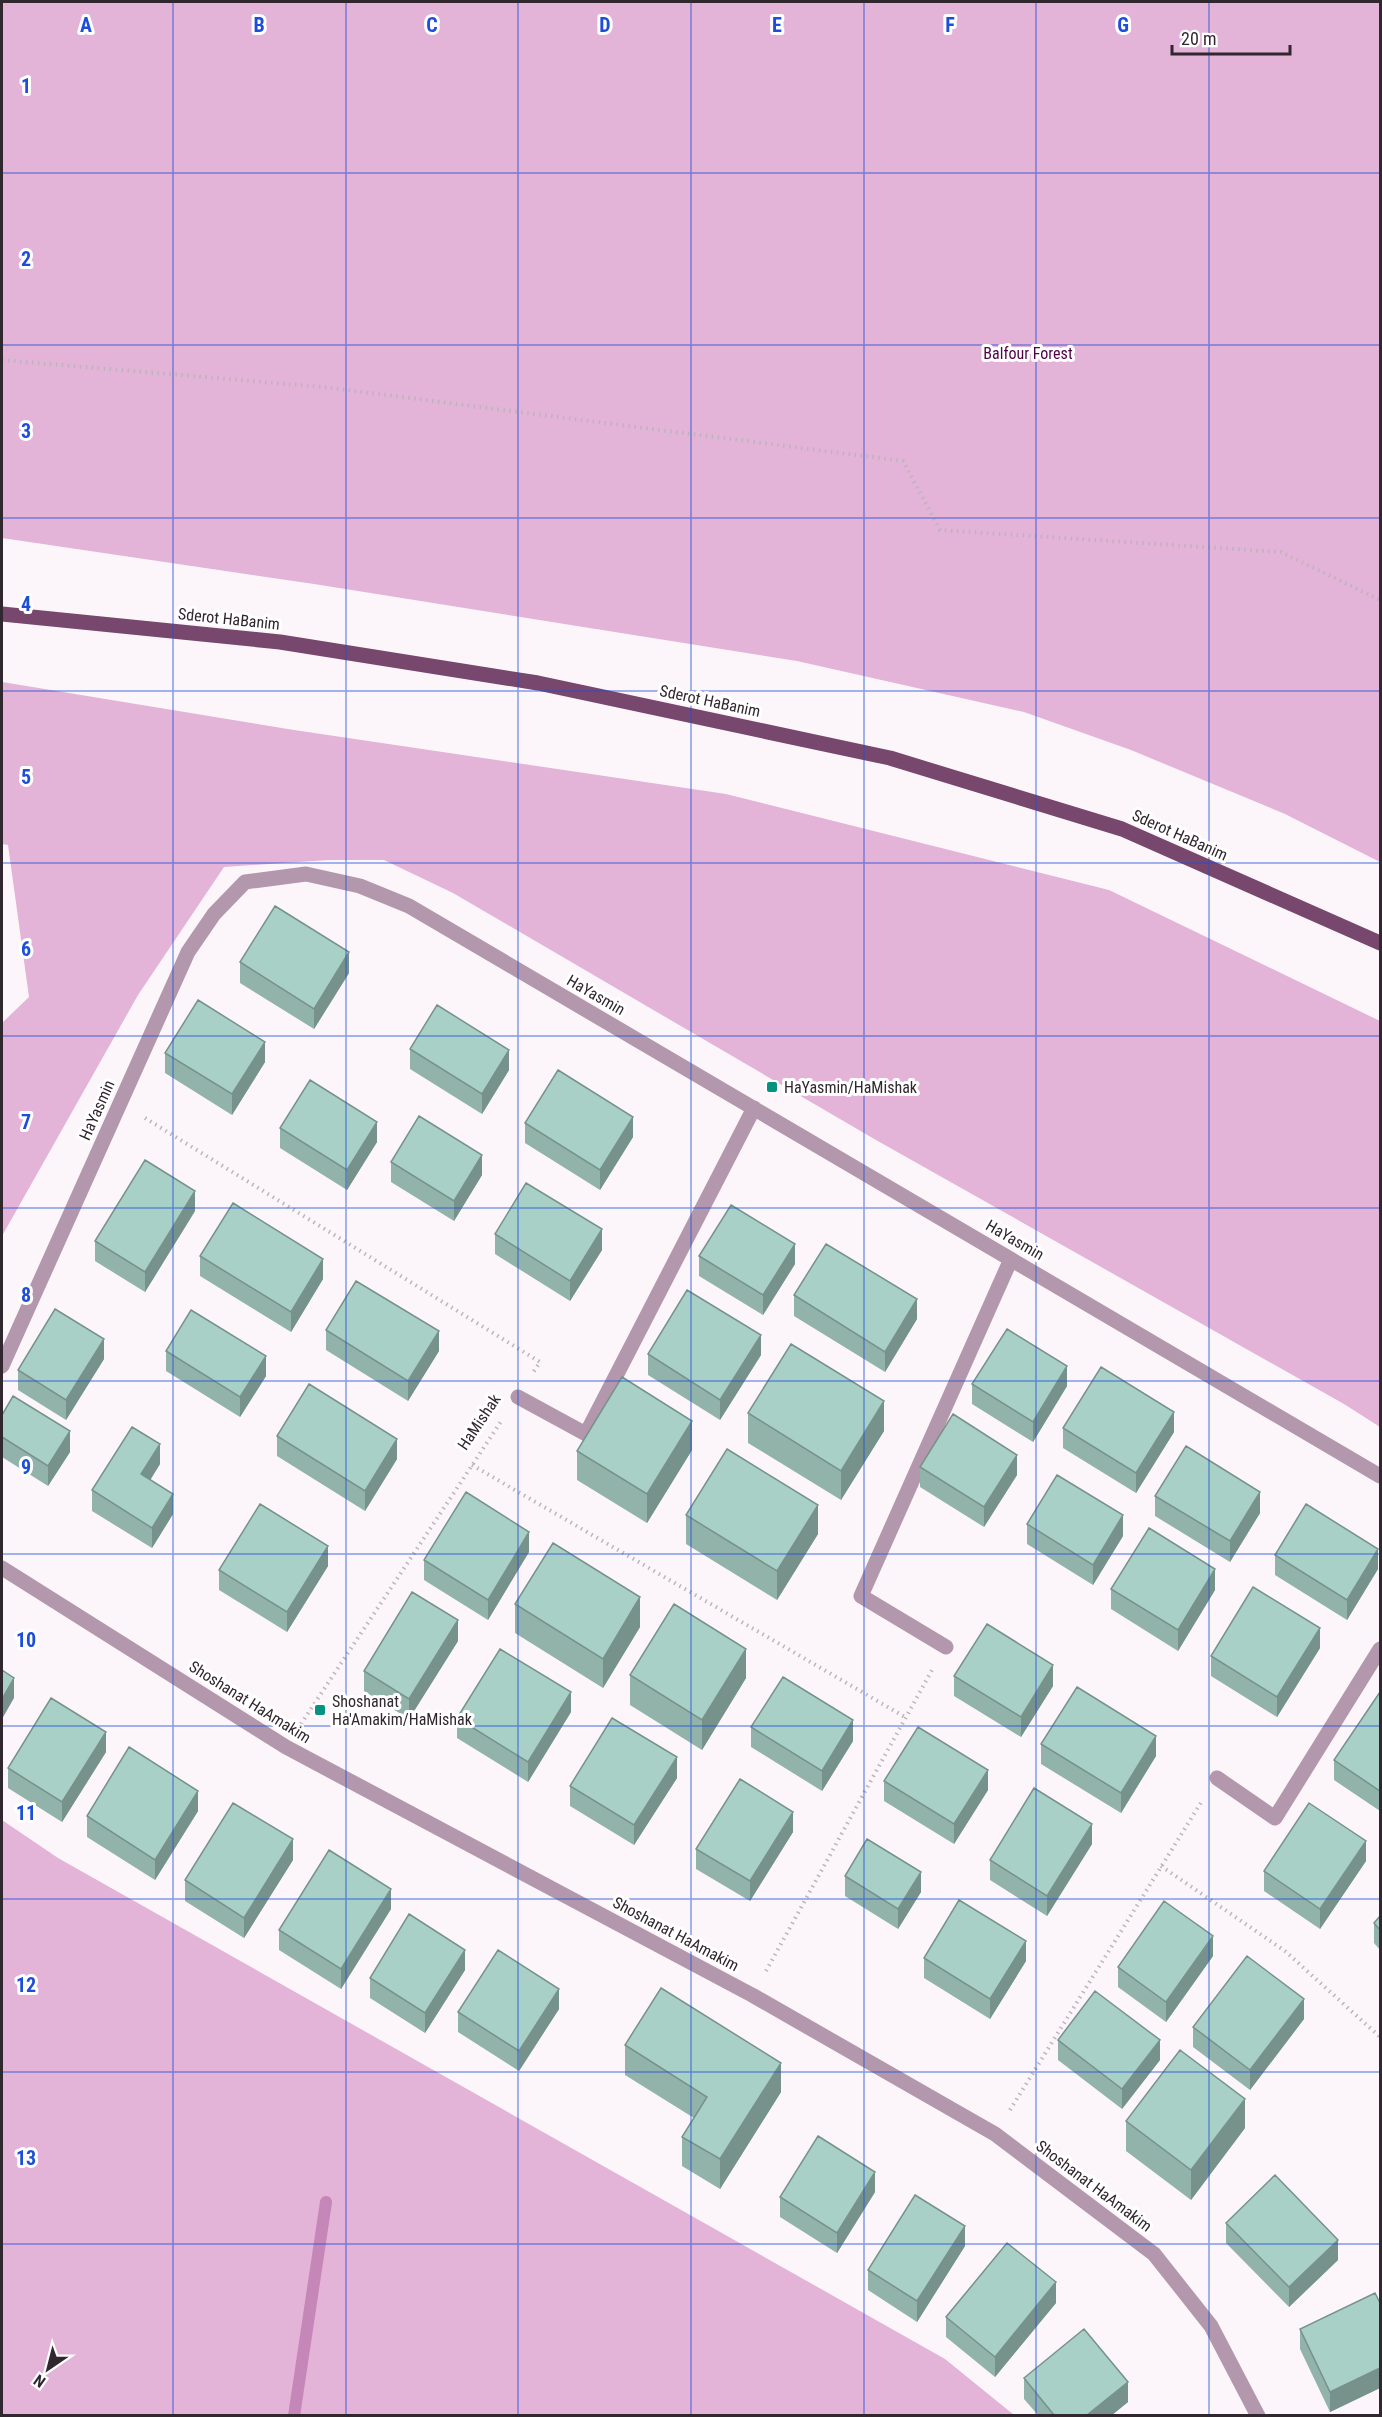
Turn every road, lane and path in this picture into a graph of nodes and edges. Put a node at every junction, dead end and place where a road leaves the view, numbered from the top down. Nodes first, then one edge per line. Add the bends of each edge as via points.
1 (2, 360) edge
2 (1380, 600) edge
3 (2, 614) edge
4 (1380, 944) edge
5 (120, 1102) junction
6 (754, 1108) junction
7 (1011, 1259) junction
8 (2, 1366) edge
9 (518, 1396) junction
10 (472, 1465) junction
11 (1380, 1476) edge
12 (2, 1568) edge
13 (946, 1647) joint
14 (1380, 1649) edge
15 (905, 1717) junction
16 (286, 1747) junction
17 (1217, 1778) joint
18 (1161, 1866) junction
19 (752, 1995) junction
20 (1380, 2037) edge
21 (995, 2134) junction
22 (1258, 2415) edge

1 - 2 path via 323,387 903,461 940,530 1281,552
3 - 4 main road, Sderot HaBanim via 280,642 538,683 890,758 1122,829
5 - 6 street, HaYasmin via 188,952 214,914 245,882 306,874 360,886 409,906
5 - 8 street, HaYasmin
5 - 9 path via 540,1362
6 - 7 street, HaYasmin
6 - 9 street, HaMishak via 586,1434
7 - 11 street, HaYasmin
7 - 13 street via 861,1596
9 - 10 path, HaMishak
10 - 15 path
10 - 16 path, HaMishak
12 - 16 street, Shoshanat HaAmakim
13 - 15 path
14 - 17 street via 1275,1818
15 - 19 path
16 - 19 street, Shoshanat HaAmakim
17 - 18 path
18 - 20 path via 1285,1951
18 - 21 path
19 - 21 street, Shoshanat HaAmakim
21 - 22 street, Shoshanat HaAmakim via 1154,2254 1211,2326

